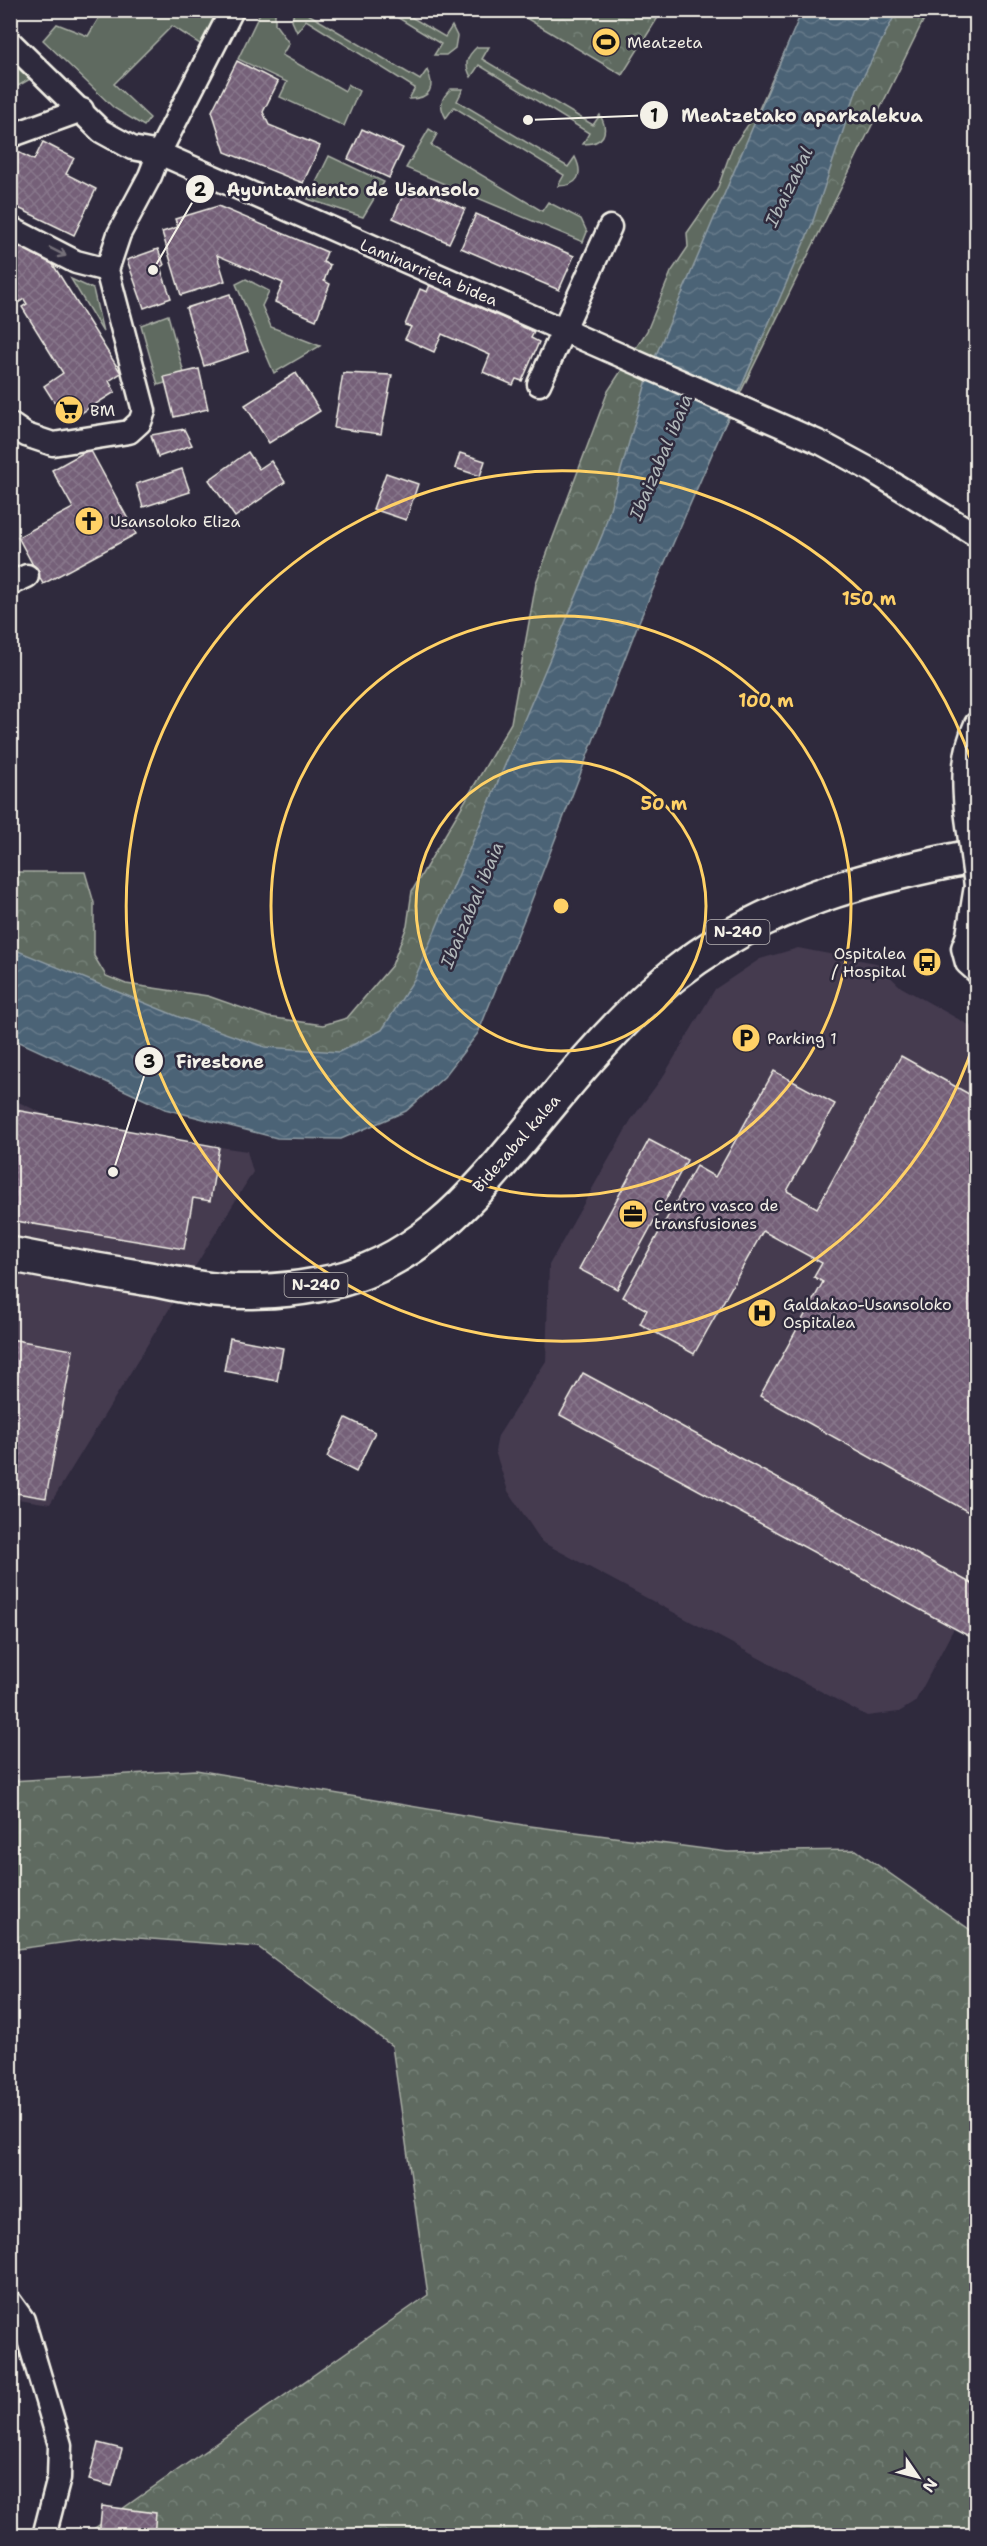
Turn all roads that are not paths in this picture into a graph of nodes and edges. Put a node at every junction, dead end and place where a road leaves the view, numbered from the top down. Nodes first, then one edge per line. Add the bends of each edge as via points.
1 (232, 10) edge
2 (10, 42) edge
3 (82, 110) junction
4 (10, 136) edge
5 (159, 153) junction
6 (609, 227) dead end
7 (10, 228) edge
8 (107, 270) junction
9 (564, 330) junction
10 (539, 384) dead end
11 (10, 424) edge
12 (976, 535) edge
13 (976, 724) edge
14 (976, 856) edge
15 (976, 887) edge
16 (972, 931) edge
17 (976, 971) edge
18 (10, 1254) edge
19 (10, 2301) edge
20 (44, 2535) edge

1 - 5 street
2 - 3 street, Laminarrieta bidea
3 - 4 street
3 - 5 street, Laminarrieta bidea via 101,131 132,148
5 - 8 street via 118,234
5 - 9 street, Laminarrieta bidea
6 - 9 street
7 -> 8 street via 76,262
8 - 11 street via 144,411 141,422 129,432 53,444 26,435
9 - 10 street
9 - 12 street, Laminarrieta bidea via 823,444
13 - 15 street, bridge via 963,781
14 - 18 highway, Bidezabal kalea / N-240 via 903,870 816,896 770,914 719,942 674,974 606,1041 446,1223 414,1246 352,1276 282,1289 200,1288
15 - 16 street
16 - 17 street via 964,943 964,956
19 - 20 street via 23,2320 60,2445 59,2478

